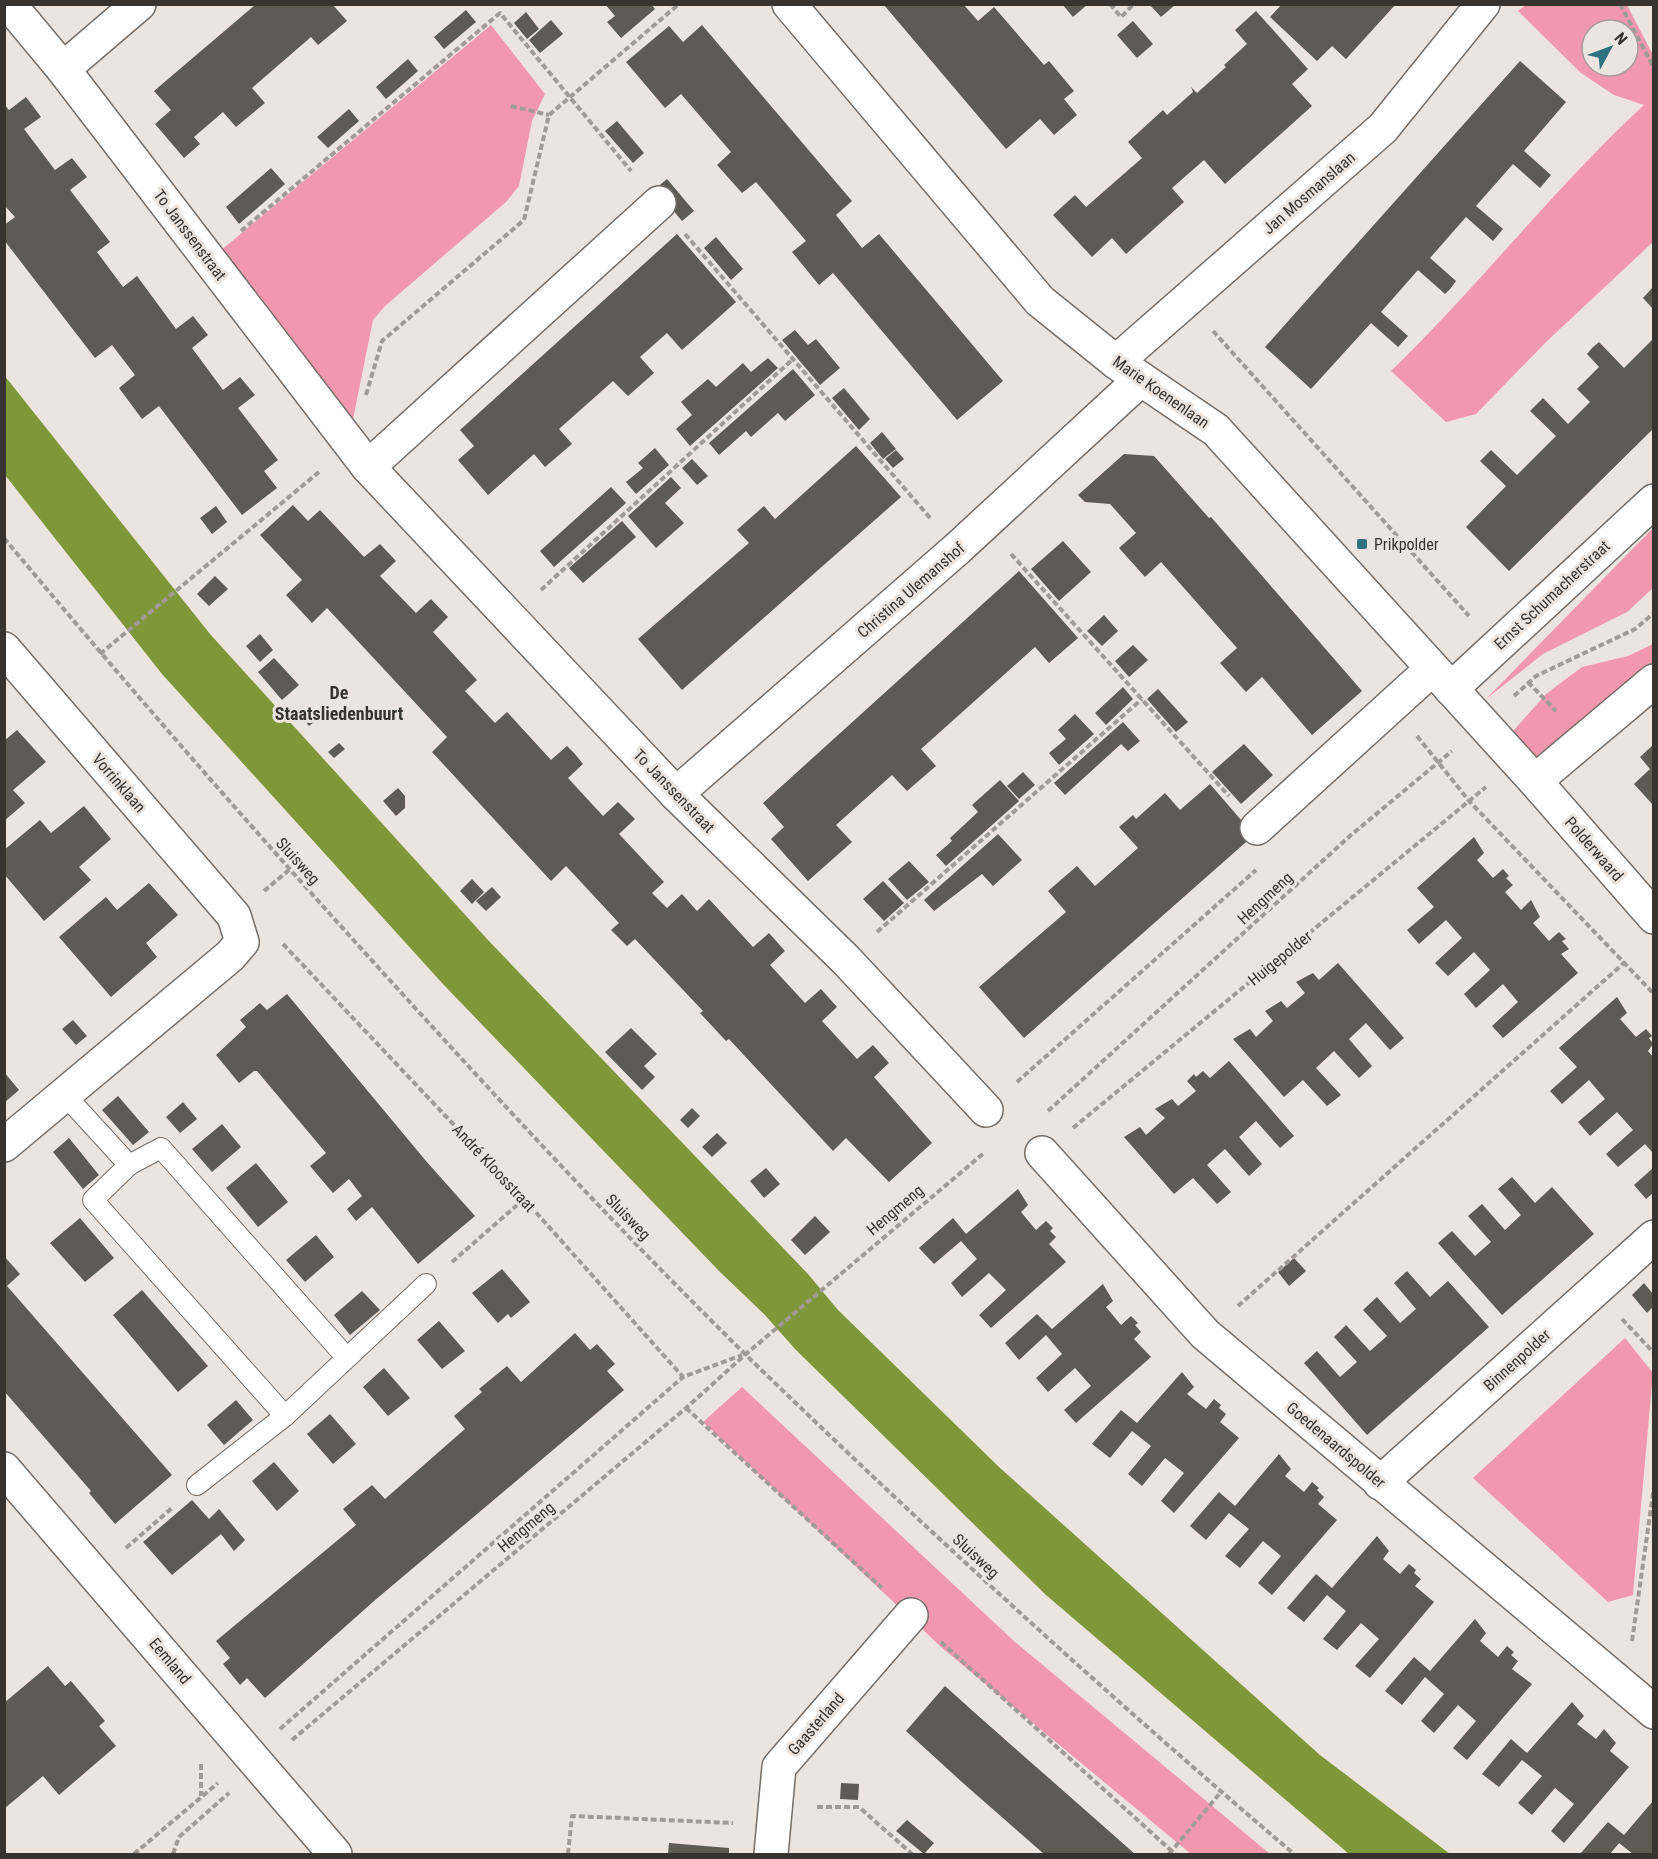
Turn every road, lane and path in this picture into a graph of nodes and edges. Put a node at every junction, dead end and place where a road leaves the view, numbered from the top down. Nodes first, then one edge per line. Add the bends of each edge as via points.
1 (9, 4) edge
2 (139, 4) edge
3 (679, 4) edge
4 (1110, 4) edge
5 (1134, 4) edge
6 (1483, 4) edge
7 (1620, 4) edge
8 (803, 9) edge
9 (1653, 68) edge
10 (63, 69) junction
11 (511, 106) dead end
12 (549, 115) junction
13 (659, 203) dead end
14 (1186, 301) junction
15 (793, 359) dead end
16 (1128, 370) junction
17 (359, 456) junction
18 (1653, 501) edge
19 (984, 525) junction
20 (4, 538) edge
21 (1653, 613) edge
22 (510, 618) junction
23 (1496, 647) junction
24 (4, 649) edge
25 (100, 654) junction
26 (1441, 679) junction
27 (1653, 681) edge
28 (1529, 682) junction
29 (1142, 699) junction
30 (1393, 705) junction
31 (1483, 724) junction
32 (1594, 731) junction
33 (1438, 762) junction
34 (1525, 771) junction
35 (676, 794) junction
36 (1470, 802) junction
37 (1267, 840) junction
38 (1653, 917) edge
39 (238, 929) junction
40 (846, 960) junction
41 (1624, 962) junction
42 (1653, 994) edge
43 (65, 1095) junction
44 (986, 1110) joint
45 (1040, 1116) dead end
46 (4, 1145) edge
47 (987, 1150) dead end
48 (1042, 1153) joint
49 (129, 1165) junction
50 (524, 1199) junction
51 (1653, 1237) edge
52 (426, 1284) joint
53 (1257, 1289) dead end
54 (746, 1354) junction
55 (346, 1358) junction
56 (683, 1377) junction
57 (285, 1416) junction
58 (4, 1469) edge
59 (1380, 1483) junction
60 (197, 1485) joint
61 (1653, 1487) edge
62 (97, 1574) junction
63 (911, 1615) dead end
64 (1626, 1689) junction
65 (1653, 1712) edge
66 (254, 1761) junction
67 (1221, 1792) junction
68 (773, 1829) edge
69 (134, 1854) edge
70 (173, 1854) edge
71 (335, 1854) edge
72 (568, 1854) edge
73 (912, 1854) edge
74 (1169, 1854) edge
75 (1294, 1854) edge

1 - 10 street, To Janssenstraat
2 - 10 street
3 - 12 path
4 - 5 path via 1120,17
6 - 14 street, Jan Mosmanslaan via 1383,128
7 - 9 path
8 - 16 street, Marie Koenenlaan via 1040,301
10 - 17 street, To Janssenstraat
11 - 12 path
12 - 17 path via 524,220 382,341
13 - 17 street
14 - 16 street, Jan Mosmanslaan
14 - 23 path
15 - 22 path
16 - 19 street, Christina Ulemanshof
16 - 26 street, Marie Koenenlaan via 1216,430
17 - 22 street, To Janssenstraat
17 - 25 path via 209,563
18 - 23 street, Ernst Schumacherstraat
19 - 29 path
19 - 35 street, Christina Ulemanshof
20 - 25 path, Sluisweg
21 - 28 path, Hengmeng via 1635,629
22 - 35 street, To Janssenstraat
23 - 26 street, Ernst Schumacherstraat
23 - 28 path
24 - 39 street, Vorrinklaan
25 - 54 path, Sluisweg via 289,870 490,1090
26 - 30 street
26 - 31 street, Marie Koenenlaan
27 - 32 street
28 - 31 path, Hengmeng
28 - 32 path
29 - 37 path
29 - 40 path
30 - 33 path
30 - 37 street
31 - 33 path, Hengmeng
31 - 34 street, Marie Koenenlaan
32 - 34 street
33 - 36 path
33 - 45 path, Hengmeng via 1351,836 1058,1105
34 - 36 path, Huigepolder
34 - 38 street, Polderwaard
35 - 40 street, To Janssenstraat
36 - 41 path
36 - 48 path, Huigepolder
37 - 44 path
39 - 43 street via 230,956
39 - 50 path, André Kloosstraat via 285,944
40 - 44 street, To Janssenstraat
41 - 42 path
41 - 53 path
43 - 46 street
43 - 49 lane
47 - 54 path, Hengmeng
48 - 59 street, Goedenaardspolder via 1205,1334
49 - 55 lane via 161,1148
49 - 57 lane via 93,1200
50 - 52 path
50 - 56 path, André Kloosstraat
51 - 59 street, Binnenpolder
52 - 55 lane
54 - 56 path
54 - 66 path, Hengmeng via 686,1408
54 - 67 path, Sluisweg via 1015,1608
55 - 57 lane
56 - 66 path
57 - 60 lane
58 - 62 street, Eemland
59 - 64 street, Goedenaardspolder
60 - 62 path
61 - 64 path
62 - 66 street, Eemland
63 - 68 street, Gaasterland via 778,1767
64 - 65 street, Goedenaardspolder
66 - 69 path
66 - 70 path, Hengmeng via 179,1837
66 - 71 street, Eemland
67 - 74 path
67 - 75 path, Sluisweg
68 - 72 path via 572,1816
68 - 73 path via 859,1807

